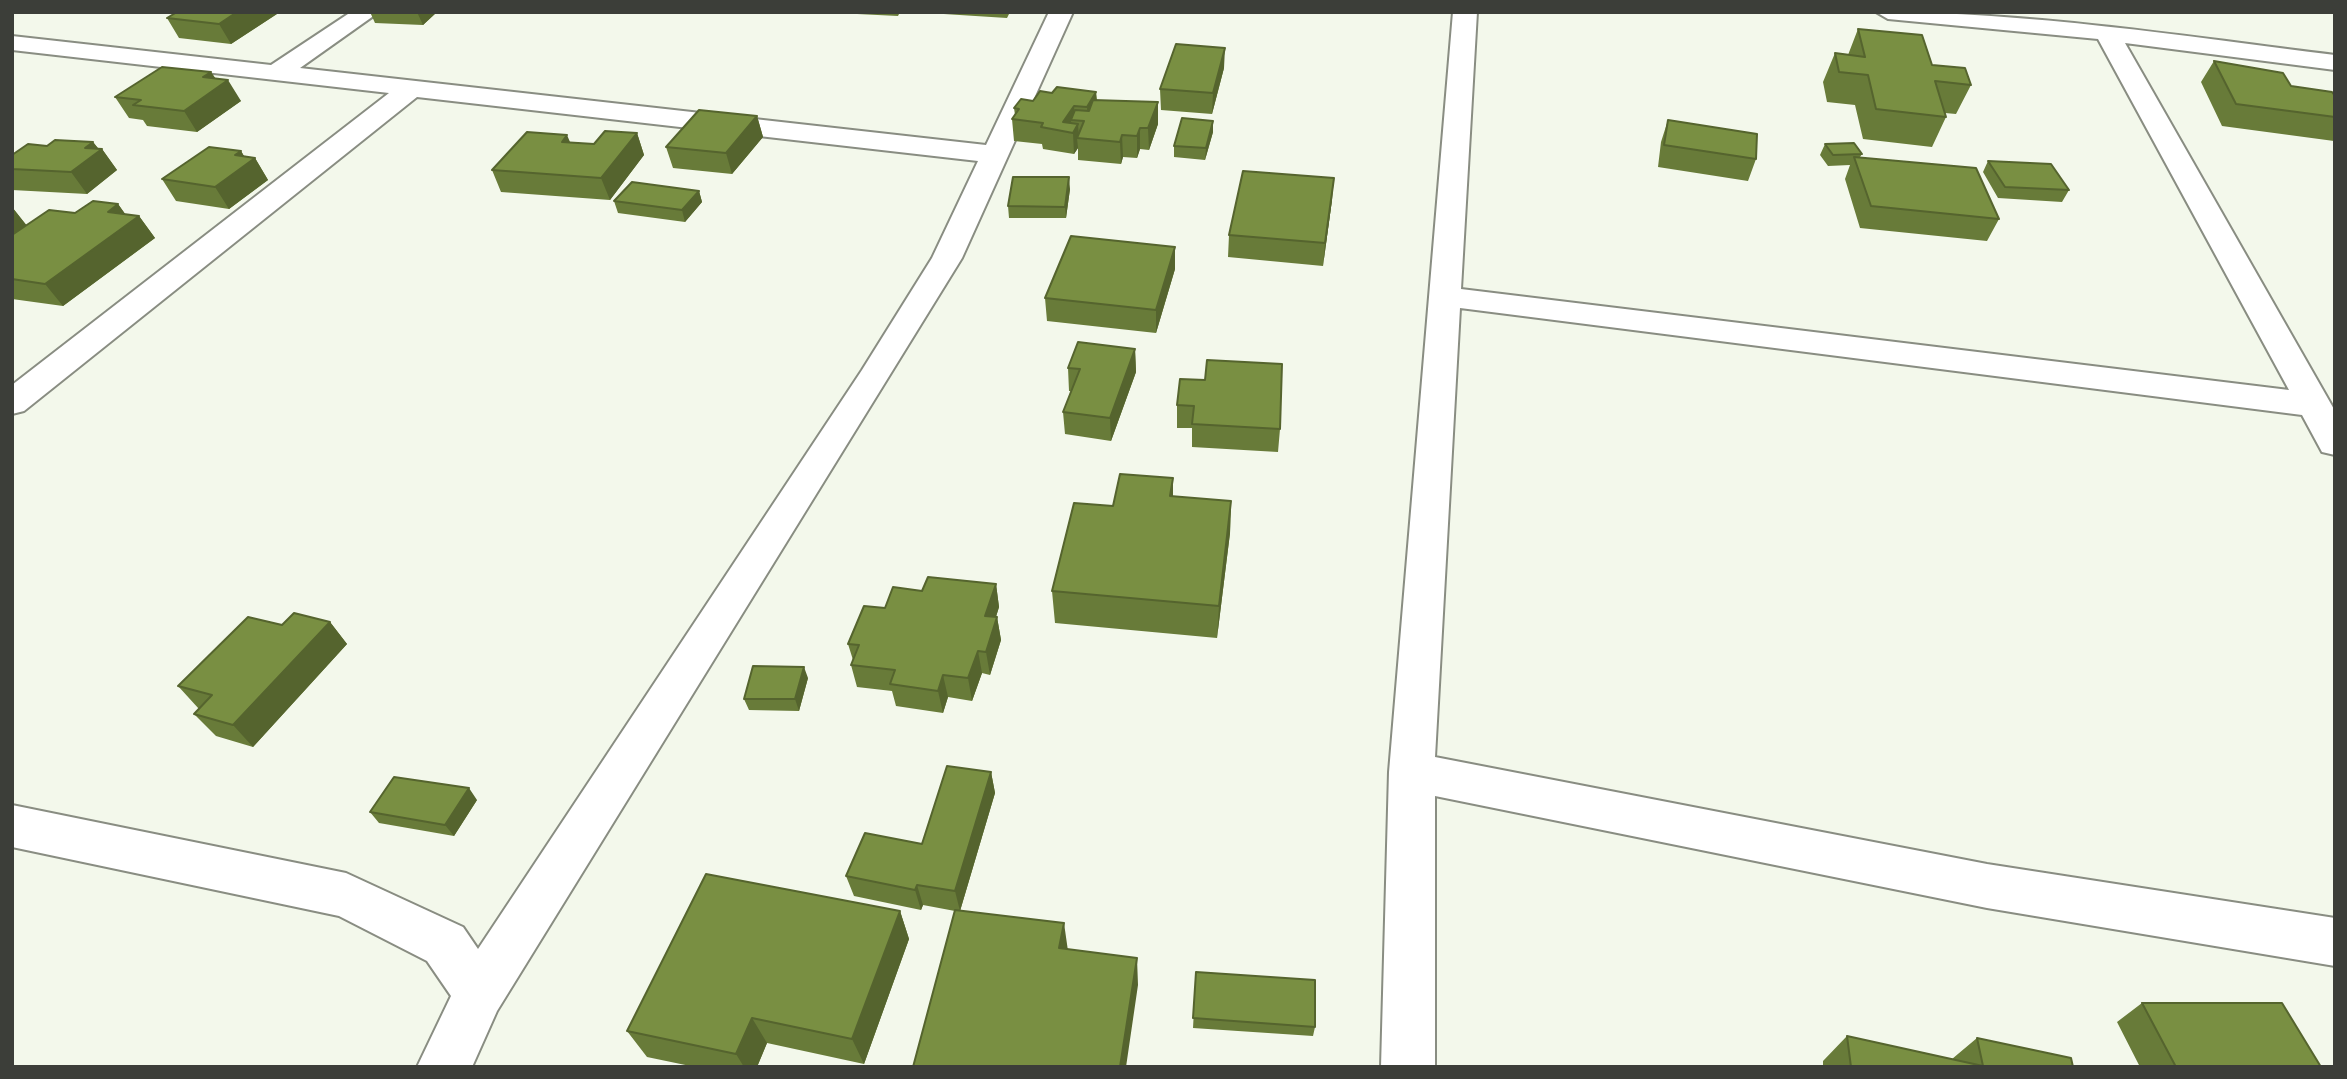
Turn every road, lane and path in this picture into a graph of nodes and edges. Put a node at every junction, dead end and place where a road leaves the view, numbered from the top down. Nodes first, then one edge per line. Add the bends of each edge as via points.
1 (367, 12) edge
2 (1061, 12) edge
3 (1465, 12) edge
4 (1888, 12) edge
5 (1942, 15) edge
6 (2107, 33) junction
7 (12, 43) edge
8 (2335, 63) edge
9 (274, 74) junction
10 (411, 89) junction
11 (993, 154) junction
12 (1446, 297) junction
13 (12, 403) edge
14 (2314, 405) junction
15 (2335, 443) edge
16 (1412, 772) junction
17 (12, 826) edge
18 (2335, 942) edge
19 (479, 993) junction
20 (444, 1067) edge
21 (1408, 1067) edge

1 - 9 street
2 - 11 street
3 - 12 street
4 - 5 street
5 - 6 street
6 - 8 street
6 - 14 street
7 - 9 street
9 - 10 street
10 - 11 street
10 - 13 street
11 - 19 street via 947,258 877,373
12 - 14 street
12 - 16 street
14 - 15 street
16 - 18 street via 1987,886
16 - 21 street
17 - 19 street via 345,895 444,944
19 - 20 street

